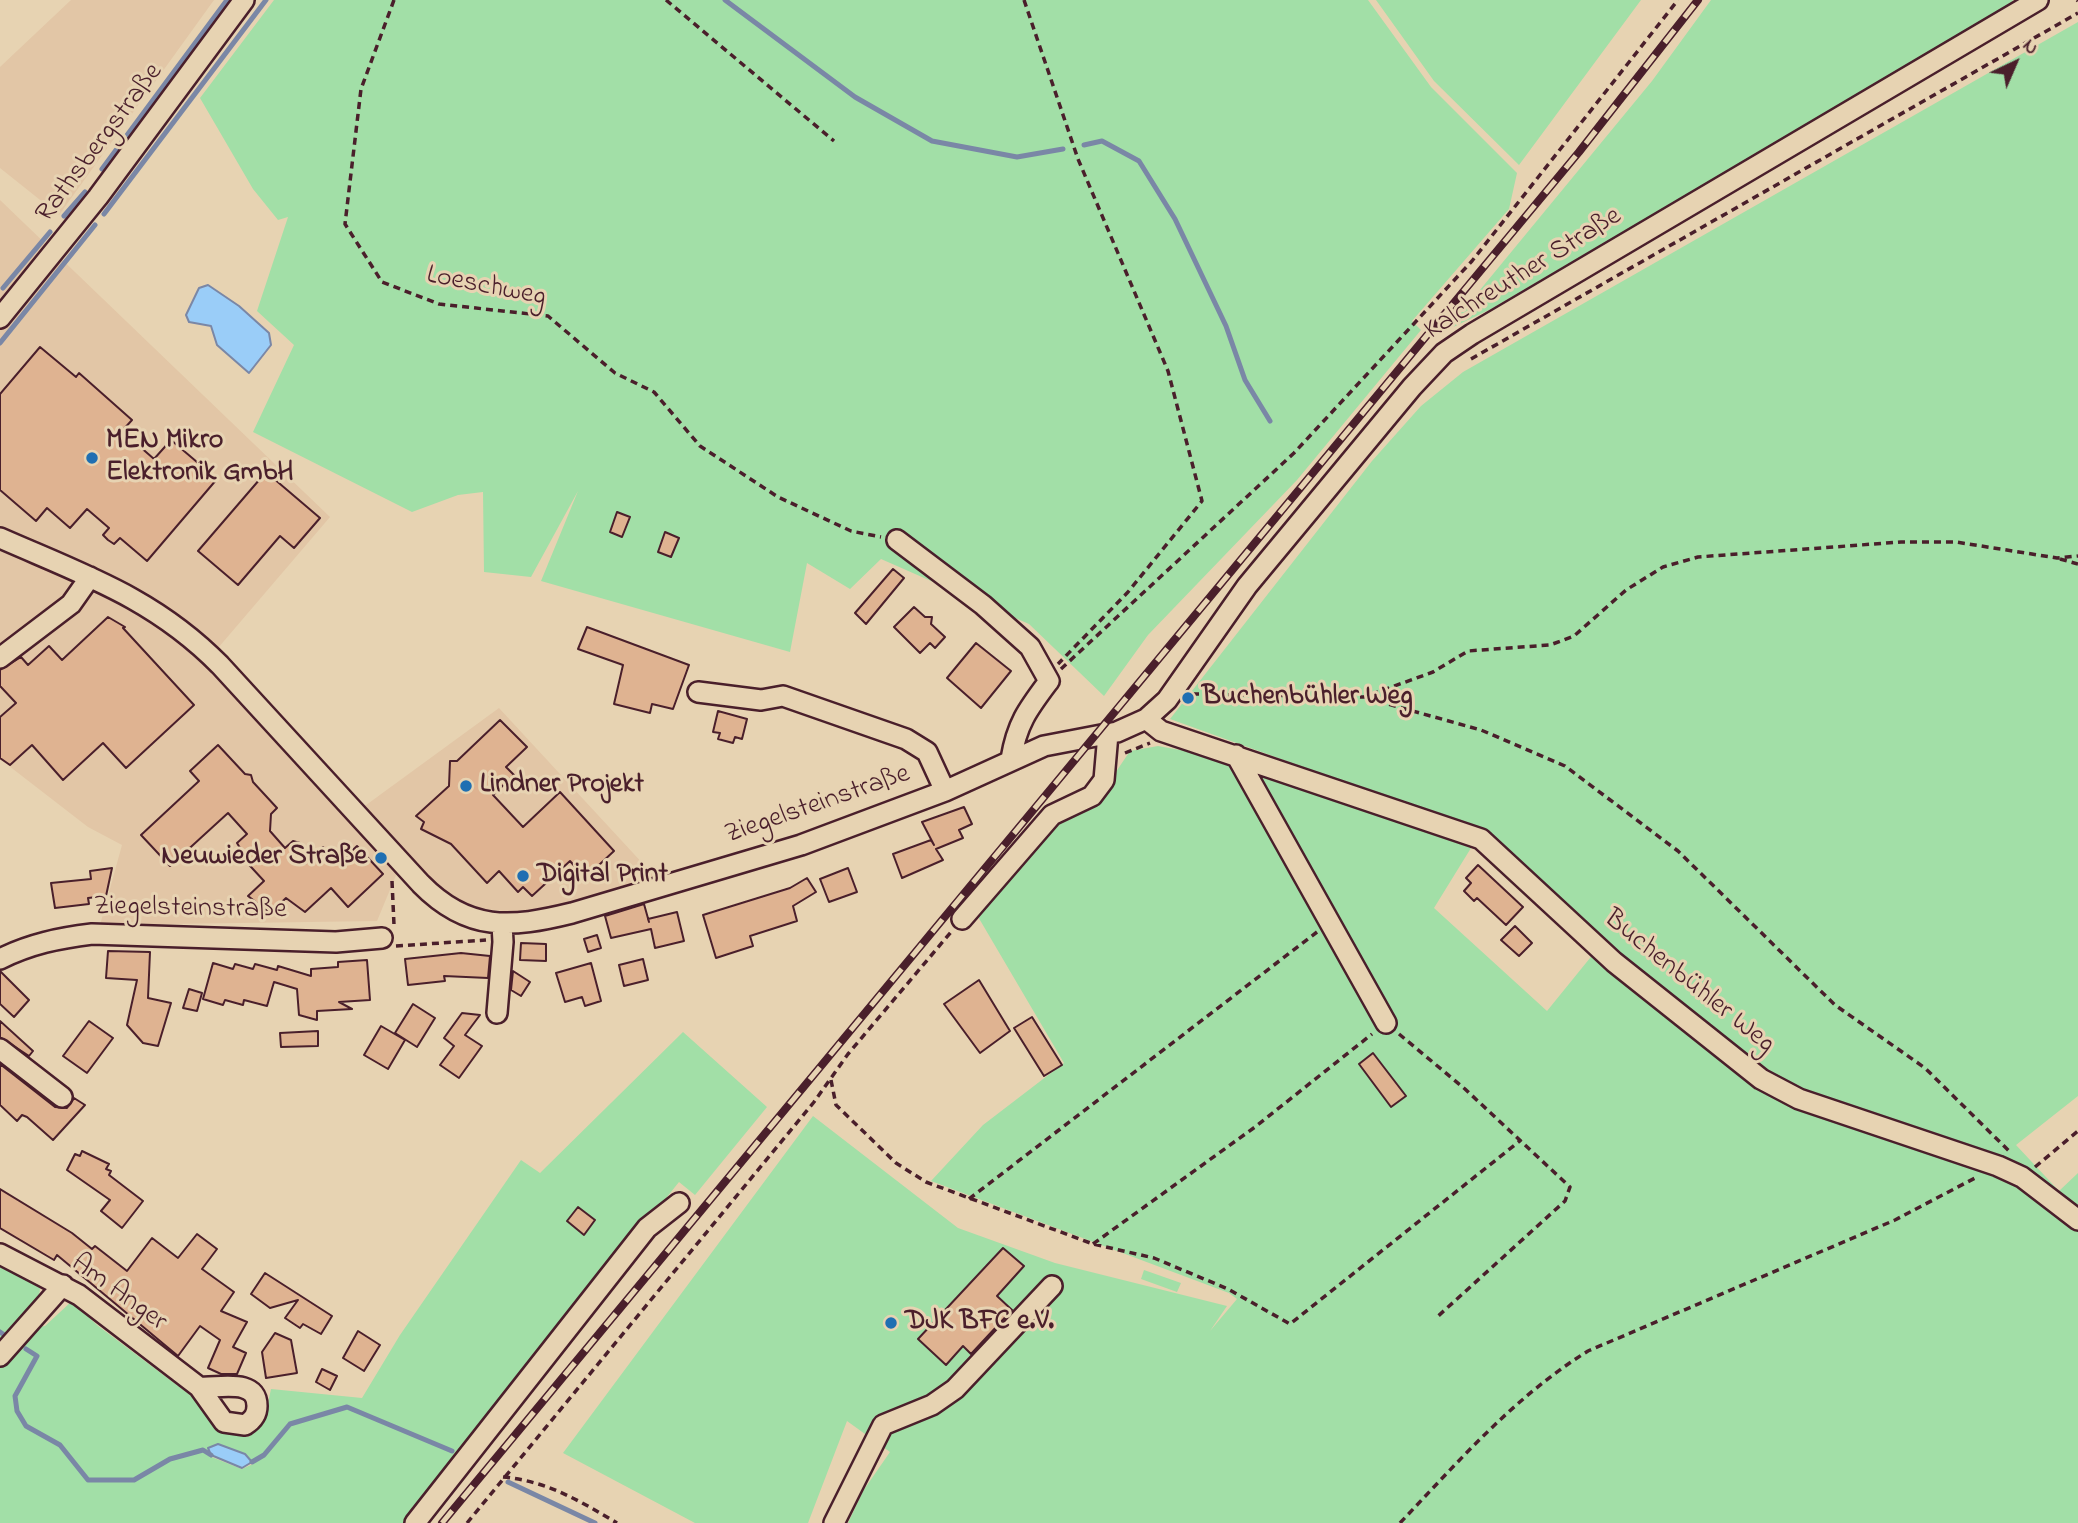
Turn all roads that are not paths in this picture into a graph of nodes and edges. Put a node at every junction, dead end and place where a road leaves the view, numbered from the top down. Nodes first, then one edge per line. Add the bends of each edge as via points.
1 (244, 0) edge
2 (2038, 0) edge
3 (0, 318) edge
4 (0, 538) edge
5 (897, 540) road end
6 (90, 577) junction
7 (0, 658) edge
8 (698, 692) dead end
9 (1153, 725) junction
10 (1108, 734) junction
11 (1236, 755) junction
12 (1011, 759) junction
13 (944, 791) junction
14 (962, 919) road end
15 (502, 924) junction
16 (389, 942) road end
17 (0, 958) edge
18 (497, 1013) dead end
19 (1386, 1023) road end
20 (0, 1049) edge
21 (62, 1097) dead end
22 (679, 1203) dead end
23 (2078, 1220) edge
24 (0, 1254) edge
25 (63, 1285) junction
26 (1052, 1286) dead end
27 (0, 1356) edge
28 (199, 1387) dead end
29 (415, 1523) edge
30 (834, 1523) edge

1 - 3 street, Rathsbergstraße via 98,197
2 - 9 street, Kalchreuther Straße via 1444,354 1261,569
4 - 6 street
5 - 12 street via 1030,647 1048,678 1016,731
6 - 7 street via 71,604
6 - 15 street via 152,607 201,646 434,897 473,920
8 - 13 street via 761,700 783,696 906,739 927,752
9 - 10 street, Ziegelsteinstraße
9 - 11 street, Buchenbühler Weg
10 - 12 street, Ziegelsteinstraße via 1056,743
10 - 14 street via 1104,780 1092,796 1052,815
11 - 19 street
11 - 23 street, Buchenbühler Weg via 1481,839 1614,962 1761,1079 1799,1100 1998,1166 2022,1177
12 - 13 street, Ziegelsteinstraße
13 - 15 street, Ziegelsteinstraße via 801,845 670,885 545,920
15 - 18 street
16 - 17 street, Ziegelsteinstraße via 92,934 58,938
20 - 21 street
22 - 29 street via 647,1228
24 - 25 street, Am Anger
25 - 27 street
25 - 28 street, Am Anger
26 - 30 street via 955,1389 932,1405 883,1425

